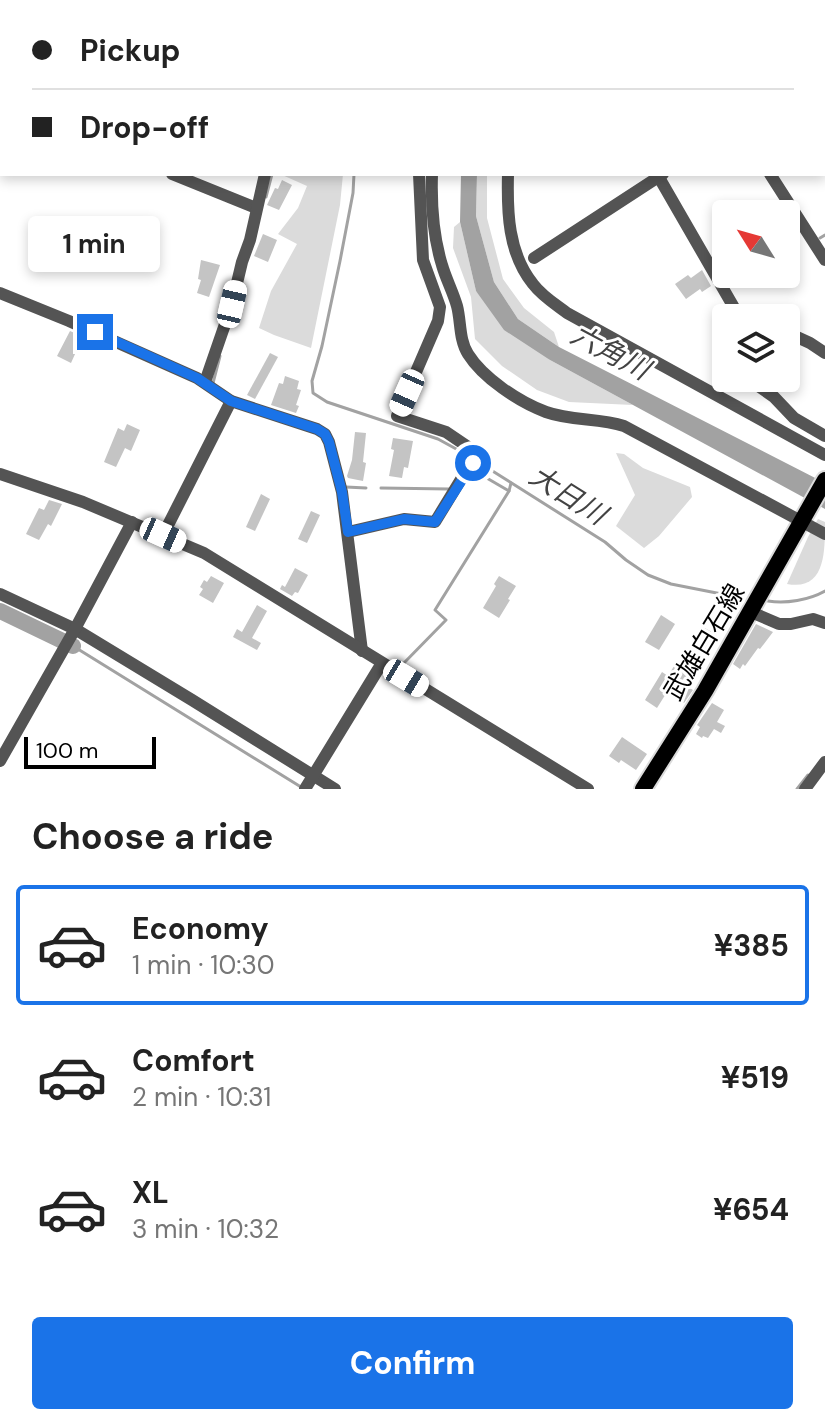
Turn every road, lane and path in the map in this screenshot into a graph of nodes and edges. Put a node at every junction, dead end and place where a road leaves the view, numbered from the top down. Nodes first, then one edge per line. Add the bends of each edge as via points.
1 (177, 176) edge
2 (264, 176) edge
3 (419, 176) edge
4 (432, 176) edge
5 (508, 176) edge
6 (658, 176) edge
7 (661, 176) edge
8 (771, 176) edge
9 (256, 208) junction
10 (534, 258) dead end
11 (825, 260) edge
12 (0, 293) edge
13 (732, 304) edge
14 (800, 338) edge
15 (825, 353) edge
16 (205, 382) junction
17 (767, 392) edge
18 (231, 401) junction
19 (794, 418) junction
20 (825, 436) edge
21 (825, 449) edge
22 (825, 455) edge
23 (0, 474) edge
24 (825, 480) edge
25 (802, 520) junction
26 (132, 522) junction
27 (348, 532) junction
28 (825, 534) edge
29 (163, 535) junction
30 (0, 594) edge
31 (751, 612) junction
32 (825, 623) edge
33 (70, 638) junction
34 (362, 651) junction
35 (382, 663) junction
36 (0, 761) edge
37 (825, 762) edge
38 (309, 783) edge
39 (335, 789) edge
40 (588, 789) edge
41 (643, 789) edge
42 (805, 789) edge

1 - 9 street
2 - 9 street
3 - 27 street via 423,260 440,307 397,416 446,432 477,453 435,522 404,519
4 - 25 street via 435,236 463,343 487,375 546,412 624,426
5 - 22 street via 514,245 521,265 545,297
6 - 10 street
7 - 13 street
8 - 11 street
9 - 16 street
12 - 16 street
14 - 15 street
16 - 18 street
17 - 19 street
18 - 27 street via 325,434
18 - 29 street
19 - 20 street
19 - 21 street via 799,430
23 - 26 street
24 - 25 main road, 武雄白石線
25 - 28 street
25 - 31 main road, 武雄白石線
26 - 29 street
26 - 33 street
27 - 34 street
29 - 34 street via 204,553
30 - 33 street
31 - 32 street via 779,624 813,619
31 - 41 main road, 武雄白石線
33 - 36 street
33 - 38 street via 192,700
34 - 35 street
35 - 38 street
35 - 40 street
37 - 42 street
38 - 39 street

